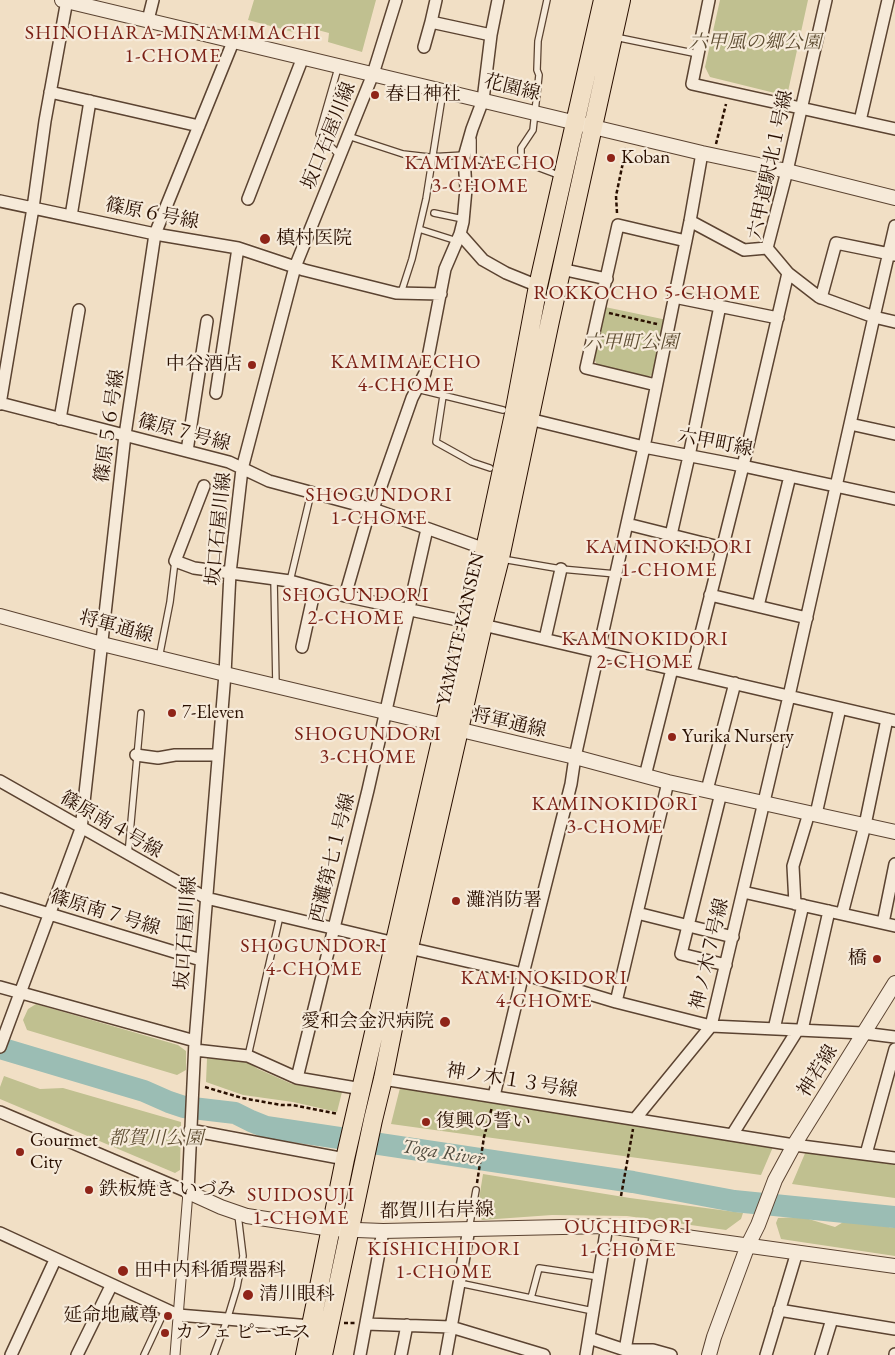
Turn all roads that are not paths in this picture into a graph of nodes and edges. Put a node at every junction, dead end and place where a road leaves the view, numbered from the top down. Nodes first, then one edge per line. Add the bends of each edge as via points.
1 (65, 0) edge
2 (153, 0) edge
3 (396, 0) edge
4 (436, 0) edge
5 (498, 0) edge
6 (547, 0) edge
7 (603, 0) edge
8 (621, 0) edge
9 (709, 0) edge
10 (826, 0) edge
11 (888, 0) edge
12 (148, 20) junction
13 (431, 22) junction
14 (491, 35) junction
15 (613, 36) junction
16 (233, 42) junction
17 (424, 47) dead end
18 (698, 54) junction
19 (303, 57) junction
20 (339, 66) junction
21 (373, 74) junction
22 (443, 91) junction
23 (50, 92) junction
24 (483, 100) junction
25 (90, 101) junction
26 (801, 109) junction
27 (535, 113) junction
28 (860, 121) junction
29 (576, 123) junction
30 (199, 126) junction
31 (593, 127) junction
32 (472, 129) junction
33 (895, 129) edge
34 (348, 136) junction
35 (708, 154) junction
36 (464, 155) junction
37 (340, 156) junction
38 (432, 157) junction
39 (521, 161) junction
40 (787, 171) junction
41 (563, 176) junction
42 (248, 198) dead end
43 (895, 198) edge
44 (0, 201) edge
45 (33, 208) junction
46 (434, 213) dead end
47 (71, 216) junction
48 (464, 219) junction
49 (690, 222) junction
50 (895, 226) edge
51 (419, 229) junction
52 (156, 234) junction
53 (459, 237) junction
54 (686, 241) junction
55 (238, 248) junction
56 (767, 248) junction
57 (892, 255) edge
58 (295, 267) junction
59 (562, 269) junction
60 (788, 273) junction
61 (606, 279) junction
62 (538, 286) junction
63 (401, 294) junction
64 (441, 294) junction
65 (674, 297) junction
66 (821, 298) junction
67 (720, 306) junction
68 (79, 310) dead end
69 (874, 317) junction
70 (778, 318) junction
71 (207, 321) dead end
72 (895, 322) edge
73 (656, 385) junction
74 (417, 389) junction
75 (216, 394) dead end
76 (443, 396) junction
77 (0, 403) edge
78 (503, 410) dead end
79 (60, 419) junction
80 (529, 419) junction
81 (850, 424) junction
82 (895, 434) edge
83 (125, 435) junction
84 (644, 447) junction
85 (187, 452) junction
86 (689, 456) junction
87 (743, 466) junction
88 (490, 468) dead end
89 (242, 469) junction
90 (790, 476) junction
91 (204, 486) dead end
92 (837, 486) junction
93 (311, 493) junction
94 (895, 499) edge
95 (373, 509) junction
96 (627, 524) junction
97 (427, 529) junction
98 (671, 535) junction
99 (722, 548) junction
100 (485, 549) junction
101 (500, 558) junction
102 (175, 561) junction
103 (561, 569) junction
104 (230, 573) junction
105 (616, 574) junction
106 (274, 579) junction
107 (290, 581) junction
108 (315, 588) junction
109 (710, 595) junction
110 (345, 596) junction
111 (758, 606) junction
112 (408, 609) junction
113 (0, 616) edge
114 (807, 618) junction
115 (475, 623) junction
116 (545, 639) junction
117 (102, 644) junction
118 (302, 647) dead end
119 (600, 651) junction
120 (159, 658) junction
121 (672, 669) junction
122 (691, 673) junction
123 (224, 674) junction
124 (735, 683) junction
125 (276, 686) junction
126 (790, 696) junction
127 (840, 708) junction
128 (385, 712) junction
129 (141, 713) dead end
130 (891, 720) edge
131 (451, 729) junction
132 (136, 755) junction
133 (218, 755) junction
134 (575, 757) junction
135 (645, 776) junction
136 (0, 781) edge
137 (668, 782) junction
138 (707, 790) junction
139 (721, 793) junction
140 (765, 803) junction
141 (812, 813) junction
142 (865, 825) junction
143 (81, 829) junction
144 (895, 832) edge
145 (128, 855) junction
146 (895, 864) edge
147 (743, 892) junction
148 (206, 898) junction
149 (0, 899) edge
150 (799, 904) junction
151 (829, 911) junction
152 (637, 913) junction
153 (842, 914) junction
154 (49, 915) junction
155 (280, 916) junction
156 (882, 923) junction
157 (688, 926) junction
158 (895, 926) edge
159 (334, 928) junction
160 (733, 937) junction
161 (402, 945) junction
162 (201, 960) junction
163 (726, 965) junction
164 (523, 974) junction
165 (895, 983) edge
166 (0, 987) edge
167 (20, 993) junction
168 (616, 1002) junction
169 (711, 1026) junction
170 (774, 1029) junction
171 (799, 1031) junction
172 (863, 1034) junction
173 (895, 1037) edge
174 (0, 1046) edge
175 (195, 1046) junction
176 (895, 1049) edge
177 (248, 1056) junction
178 (297, 1078) junction
179 (383, 1079) junction
180 (362, 1089) junction
181 (494, 1096) junction
182 (0, 1112) edge
183 (635, 1119) junction
184 (190, 1128) junction
185 (732, 1135) junction
186 (794, 1144) junction
187 (866, 1154) junction
188 (895, 1158) edge
189 (345, 1159) junction
190 (476, 1190) dead end
191 (188, 1192) junction
192 (238, 1213) junction
193 (607, 1226) junction
194 (331, 1229) junction
195 (350, 1230) junction
196 (469, 1230) junction
197 (383, 1231) junction
198 (646, 1232) junction
199 (0, 1235) edge
200 (748, 1245) junction
201 (797, 1252) junction
202 (56, 1260) junction
203 (895, 1266) edge
204 (599, 1277) junction
205 (459, 1283) junction
206 (111, 1286) junction
207 (531, 1298) junction
208 (165, 1310) junction
209 (779, 1310) junction
210 (593, 1311) junction
211 (178, 1316) junction
212 (832, 1318) junction
213 (227, 1320) junction
214 (366, 1324) junction
215 (407, 1325) junction
216 (311, 1326) junction
217 (451, 1327) junction
218 (895, 1328) edge
219 (589, 1338) junction
220 (625, 1350) junction
221 (11, 1355) edge
222 (77, 1355) edge
223 (144, 1355) edge
224 (174, 1355) edge
225 (214, 1355) edge
226 (305, 1355) edge
227 (323, 1355) edge
228 (360, 1355) edge
229 (401, 1355) edge
230 (446, 1355) edge
231 (544, 1355) edge
232 (586, 1355) edge
233 (671, 1355) edge
234 (709, 1355) edge
235 (766, 1355) edge
236 (821, 1355) edge

1 - 12 street, 花園線
1 - 23 street
2 - 12 street
3 - 21 street, 坂口石屋川線
4 - 13 street
5 - 14 street
6 - 27 lane via 538,41
7 - 29 main road, YAMATE-KANSEN
8 - 15 main road, YAMATE-KANSEN
9 - 18 street
10 - 26 street, 六甲道駅北１号線
11 - 28 street
12 - 16 street, 花園線
13 - 14 street
13 - 17 street
14 - 24 street
15 - 18 lane
15 - 31 main road, YAMATE-KANSEN
16 - 19 street, 花園線
16 - 30 street, 篠原５６号線
18 - 26 street via 692,84
19 - 20 street, 花園線
19 - 42 street
20 - 21 street, 花園線
20 - 37 lane via 320,134
21 - 22 street, 花園線
21 - 34 street, 坂口石屋川線
22 - 24 street, 花園線
22 - 38 lane
23 - 25 street
23 - 45 street
24 - 27 street, 花園線
24 - 32 street
25 - 30 street
25 - 47 street
26 - 28 street
26 - 40 street, 六甲道駅北１号線
27 - 29 street, 花園線
27 - 39 lane via 533,130 521,148
28 - 33 street
29 - 31 street, 花園線
29 - 41 main road, YAMATE-KANSEN
30 - 52 street, 篠原５６号線
31 - 35 street, 花園線
31 - 59 main road, YAMATE-KANSEN
32 - 36 street
32 - 39 lane via 472,158 492,164
34 - 37 street, 坂口石屋川線
34 - 38 lane via 402,154
35 - 40 street, 花園線
35 - 49 street
36 - 38 lane
36 - 48 street
37 - 58 street, 坂口石屋川線
38 - 51 lane
39 - 41 lane
40 - 43 street, 花園線
40 - 56 street, 六甲道駅北１号線
41 - 62 main road, YAMATE-KANSEN
44 - 45 street, 篠原６号線
45 - 47 street, 篠原６号線
45 - 77 street
46 - 48 lane
47 - 52 street, 篠原６号線
48 - 53 street
49 - 54 street
49 - 56 street via 744,250
50 - 57 street
51 - 53 lane
51 - 63 lane
52 - 55 street, 篠原６号線
52 - 83 street, 篠原５６号線
53 - 62 street via 484,260
53 - 64 street via 445,269
54 - 61 street via 618,225
54 - 65 street
55 - 58 street, 篠原６号線
55 - 75 street
56 - 60 street, 六甲道駅北１号線
57 - 66 street via 836,243
57 - 69 street
58 - 63 street, 篠原６号線
58 - 89 street, 坂口石屋川線
59 - 61 street
59 - 80 main road, YAMATE-KANSEN
60 - 66 street, 六甲道駅北１号線
60 - 70 street
61 - 73 street via 586,368
62 - 100 main road, YAMATE-KANSEN
63 - 64 street, 篠原６号線
64 - 74 street via 425,374
65 - 67 street
65 - 73 street
66 - 69 street, 六甲道駅北１号線
67 - 70 street
67 - 86 street
68 - 79 street
69 - 72 street, 六甲道駅北１号線
69 - 81 street
70 - 87 street
71 - 85 street
73 - 84 street
74 - 76 lane
74 - 95 street
76 - 78 lane
76 - 88 lane via 436,442
77 - 79 street, 篠原７号線
79 - 83 street, 篠原７号線
80 - 84 street, 六甲町線
80 - 101 main road, YAMATE-KANSEN
81 - 82 street
81 - 92 street
83 - 85 street, 篠原７号線
83 - 117 street, 篠原５６号線
84 - 86 street, 六甲町線
84 - 96 street
85 - 89 street, 篠原７号線 via 229,462
86 - 87 street, 六甲町線
86 - 98 street
87 - 90 street, 六甲町線
87 - 99 street
89 - 93 street, 篠原７号線
89 - 104 street, 坂口石屋川線
90 - 92 street, 六甲町線
90 - 111 street
91 - 102 street
92 - 94 street, 六甲町線
92 - 114 street, 神ノ木７号線
93 - 95 street, 篠原７号線
93 - 107 lane
95 - 97 street, 篠原７号線
95 - 110 street via 368,516
96 - 98 street
96 - 105 street
97 - 100 street, 篠原７号線
97 - 112 street, 西灘第七１号線
98 - 99 street
99 - 109 street
100 - 115 main road, YAMATE-KANSEN
101 - 103 lane
101 - 115 main road, YAMATE-KANSEN
102 - 104 street via 194,568
102 - 120 lane
103 - 105 lane
103 - 116 street
104 - 106 street
104 - 123 street, 坂口石屋川線
105 - 119 street
106 - 107 street
106 - 125 lane
107 - 108 street
108 - 110 street
108 - 118 street
109 - 111 street
109 - 122 street
110 - 112 street
111 - 114 street
112 - 115 street
112 - 128 street, 西灘第七１号線
113 - 117 street, 将軍通線
114 - 126 street, 神ノ木７号線
115 - 116 street
115 - 131 main road, YAMATE-KANSEN
116 - 119 street
117 - 120 street, 将軍通線
117 - 143 street, 篠原５６号線
119 - 121 street
119 - 134 street
120 - 123 street, 将軍通線
121 - 122 street
121 - 135 street
122 - 124 street
123 - 125 street, 将軍通線
123 - 133 street, 坂口石屋川線
124 - 126 street
124 - 138 street
125 - 128 street, 将軍通線
126 - 127 street
126 - 140 street, 神ノ木７号線
127 - 130 street
127 - 141 street
128 - 131 street, 将軍通線
128 - 159 street, 西灘第七１号線
129 - 132 lane
130 - 142 street
131 - 134 street, 将軍通線
131 - 161 main road, YAMATE-KANSEN via 421,831
132 - 133 street via 158,758
132 - 145 lane
133 - 148 street, 坂口石屋川線
134 - 135 street, 将軍通線
134 - 164 street
135 - 137 street, 将軍通線
136 - 143 street, 篠原南４号線
137 - 138 street, 将軍通線
137 - 152 street
138 - 139 street, 将軍通線
139 - 140 street, 将軍通線
139 - 157 street
140 - 141 street, 将軍通線
140 - 147 street, 神ノ木７号線
141 - 142 street, 将軍通線
141 - 150 street via 793,866
142 - 144 street, 将軍通線
142 - 153 street
143 - 145 street, 篠原南４号線
143 - 154 street, 篠原５６号線
145 - 148 street, 篠原南４号線
146 - 156 street
147 - 150 street
147 - 160 street, 神ノ木７号線
148 - 155 street, 篠原南４号線
148 - 162 street, 坂口石屋川線
149 - 154 street, 篠原南７号線
150 - 151 street
150 - 170 street
151 - 153 street
151 - 171 street
152 - 157 street
152 - 168 street
153 - 156 street
154 - 162 street, 篠原南７号線
154 - 167 street, 篠原５６号線
155 - 159 street, 篠原南４号線
155 - 177 lane
156 - 158 street
157 - 160 street
157 - 163 street via 681,954
159 - 161 street, 篠原南４号線
159 - 178 street, 西灘第七１号線
160 - 163 street, 神ノ木７号線
161 - 164 street, 篠原南４号線
161 - 179 main road, YAMATE-KANSEN
161 - 180 main road, YAMATE-KANSEN
162 - 175 street, 坂口石屋川線
163 - 169 street, 神ノ木７号線
164 - 168 street, 篠原南４号線
164 - 181 street
165 - 172 street, 神若線
166 - 167 street
167 - 174 street, 篠原５６号線
167 - 175 street
168 - 169 street, 篠原南４号線
169 - 170 street, 篠原南４号線
169 - 183 street, 神ノ木７号線
170 - 171 street, 篠原南４号線
171 - 172 street, 篠原南４号線
171 - 185 street
172 - 173 street, 篠原南４号線
172 - 186 street, 神若線
175 - 177 street
175 - 184 street, 坂口石屋川線 via 198,1086
176 - 187 street
177 - 178 street
178 - 180 street
179 - 181 street, 神ノ木１３号線
179 - 195 main road, YAMATE-KANSEN
180 - 189 main road, YAMATE-KANSEN via 346,1115
181 - 183 street, 神ノ木１３号線
182 - 191 street, 都賀川右岸線
183 - 185 street, 神ノ木１３号線
184 - 189 street
184 - 191 street
185 - 186 street, 神ノ木１３号線
186 - 187 street, 神ノ木１３号線
186 - 200 street, 神若線
187 - 188 street, 神ノ木１３号線
189 - 194 main road, YAMATE-KANSEN
190 - 196 lane
191 - 192 street, 都賀川右岸線
191 - 211 street
192 - 194 street, 都賀川右岸線
192 - 213 lane via 243,1256
193 - 196 street, 都賀川右岸線
193 - 198 street, 都賀川右岸線
193 - 204 street
194 - 195 street, 都賀川右岸線
194 - 216 main road, YAMATE-KANSEN
195 - 197 street, 都賀川右岸線
195 - 227 main road, YAMATE-KANSEN
196 - 197 street, 都賀川右岸線
196 - 205 street
197 - 214 street
198 - 200 street, 都賀川右岸線
198 - 220 street
199 - 202 street
200 - 201 street, 都賀川右岸線
200 - 234 street
201 - 203 street, 都賀川右岸線
201 - 209 street
202 - 206 street
202 - 221 street
204 - 207 lane via 539,1268
204 - 210 street
205 - 207 lane
205 - 217 street
206 - 208 street
206 - 222 street
207 - 210 lane
208 - 211 street
208 - 223 lane
209 - 212 street
209 - 235 street
210 - 219 street
211 - 213 street
211 - 224 street
212 - 218 street
212 - 236 street
213 - 216 street
213 - 225 lane
214 - 215 street
214 - 228 street
215 - 217 street
215 - 229 street
216 - 226 main road, YAMATE-KANSEN
217 - 230 street
217 - 231 street
219 - 220 street
219 - 232 street
220 - 233 street via 653,1350

